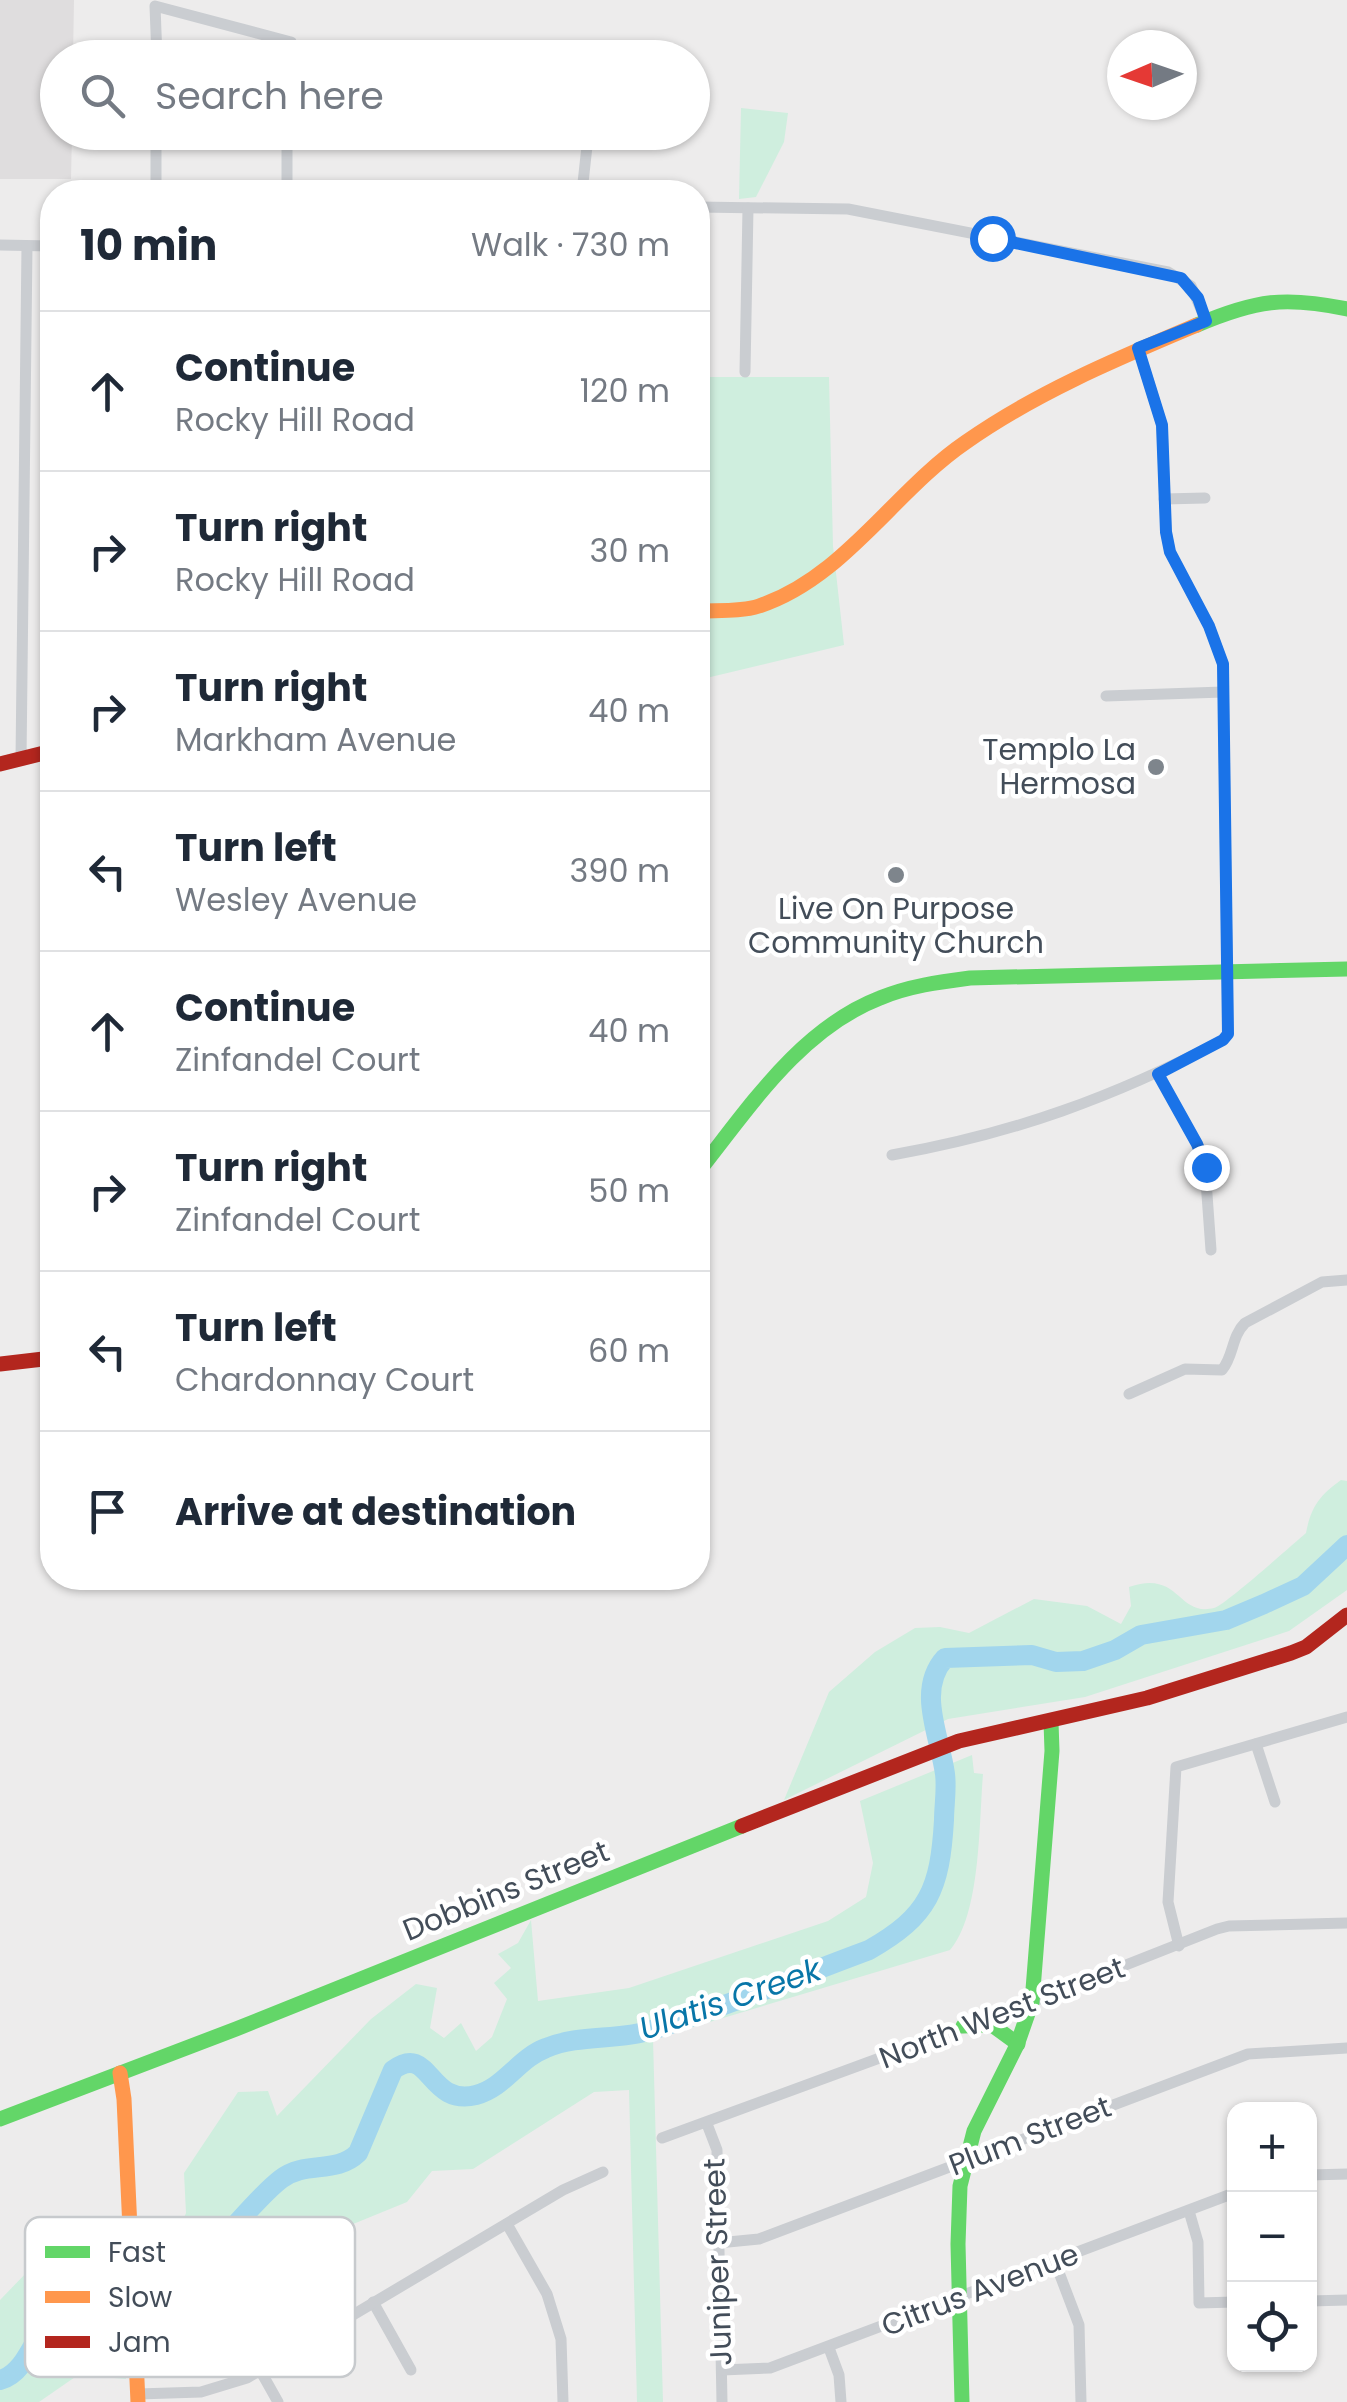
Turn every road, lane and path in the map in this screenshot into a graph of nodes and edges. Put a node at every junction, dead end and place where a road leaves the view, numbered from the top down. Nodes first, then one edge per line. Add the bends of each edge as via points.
1 (157, 40) edge
2 (284, 40) edge
3 (156, 150) edge
4 (287, 150) edge
5 (587, 150) edge
6 (156, 180) edge
7 (286, 180) edge
8 (583, 180) edge
9 (710, 207) edge
10 (748, 208) junction
11 (0, 245) edge
12 (28, 246) junction
13 (40, 246) edge
14 (1347, 309) edge
15 (1206, 321) junction
16 (1138, 348) junction
17 (745, 372) dead end
18 (1206, 498) dead end
19 (1164, 499) junction
20 (710, 610) edge
21 (1223, 692) junction
22 (1106, 696) dead end
23 (40, 755) edge
24 (21, 759) junction
25 (0, 764) edge
26 (1347, 969) edge
27 (1229, 973) junction
28 (1158, 1074) junction
29 (892, 1155) dead end
30 (710, 1158) edge
31 (1212, 1250) dead end
32 (1347, 1280) edge
33 (40, 1359) edge
34 (0, 1364) edge
35 (1129, 1394) dead end
36 (1347, 1615) edge
37 (1347, 1717) edge
38 (1050, 1722) junction
39 (1256, 1744) junction
40 (1275, 1802) dead end
41 (1347, 1923) edge
42 (1179, 1946) junction
43 (1032, 2002) junction
44 (963, 2026) junction
45 (1018, 2044) junction
46 (1347, 2048) edge
47 (120, 2073) junction
48 (0, 2118) edge
49 (707, 2124) junction
50 (662, 2138) dead end
51 (965, 2160) junction
52 (603, 2172) dead end
53 (1347, 2174) edge
54 (1317, 2175) edge
55 (1227, 2196) edge
56 (1189, 2211) junction
57 (129, 2217) edge
58 (508, 2224) junction
59 (718, 2243) junction
60 (1055, 2262) junction
61 (960, 2296) junction
62 (1317, 2300) edge
63 (1347, 2300) edge
64 (373, 2302) junction
65 (1227, 2302) edge
66 (355, 2313) edge
67 (829, 2348) junction
68 (412, 2370) dead end
69 (722, 2370) junction
70 (243, 2377) edge
71 (264, 2377) edge
72 (138, 2398) edge
73 (278, 2402) edge
74 (563, 2402) edge
75 (722, 2402) edge
76 (842, 2402) edge
77 (962, 2402) edge
78 (1082, 2402) edge

1 - 2 street via 156,6
3 - 6 street
4 - 7 street
5 - 8 street
9 - 10 street
10 - 15 street via 848,209 1168,272 1191,286
10 - 17 street
11 - 12 street
12 - 13 street
12 - 24 street
14 - 15 street via 1282,300
15 - 16 street
16 - 19 street via 1162,425
16 - 20 street via 970,438 812,582 756,607
18 - 19 street
19 - 21 street via 1170,552 1219,648
21 - 22 street
21 - 27 street
23 - 24 street
24 - 25 street
26 - 27 street
27 - 28 street via 1228,1034
27 - 30 street via 970,978 887,993 843,1014 804,1044
28 - 29 street via 1027,1125
28 - 31 street via 1206,1167
32 - 35 street via 1322,1282 1245,1323 1222,1370 1185,1369
33 - 34 street
36 - 38 street via 1291,1653
37 - 39 street
38 - 43 street
38 - 47 street, Dobbins Street via 912,1757
39 - 40 street
39 - 42 street via 1176,1767 1168,1887
41 - 42 street, North West Street via 1229,1926
42 - 43 street, North West Street
43 - 44 street, North West Street
43 - 45 street
44 - 45 street via 999,2027
44 - 49 street, North West Street
45 - 51 street
46 - 51 street, Plum Street via 1248,2054
47 - 48 street, Dobbins Street
47 - 57 street
49 - 50 street, North West Street
49 - 59 street, Juniper Street via 717,2150
51 - 59 street, Plum Street via 760,2238
51 - 61 street via 958,2213
52 - 58 street
53 - 54 street
55 - 56 street, Citrus Avenue
56 - 60 street, Citrus Avenue
56 - 65 street via 1198,2242 1199,2304
58 - 64 street
58 - 74 street via 547,2294 560,2338
59 - 69 street, Juniper Street
60 - 61 street, Citrus Avenue
60 - 78 street via 1079,2325
61 - 67 street, Citrus Avenue
61 - 77 street
62 - 63 street
64 - 66 street
64 - 68 street
67 - 69 street, Citrus Avenue via 770,2368
67 - 76 street
69 - 75 street, Juniper Street
70 - 72 street via 213,2389
71 - 73 street

